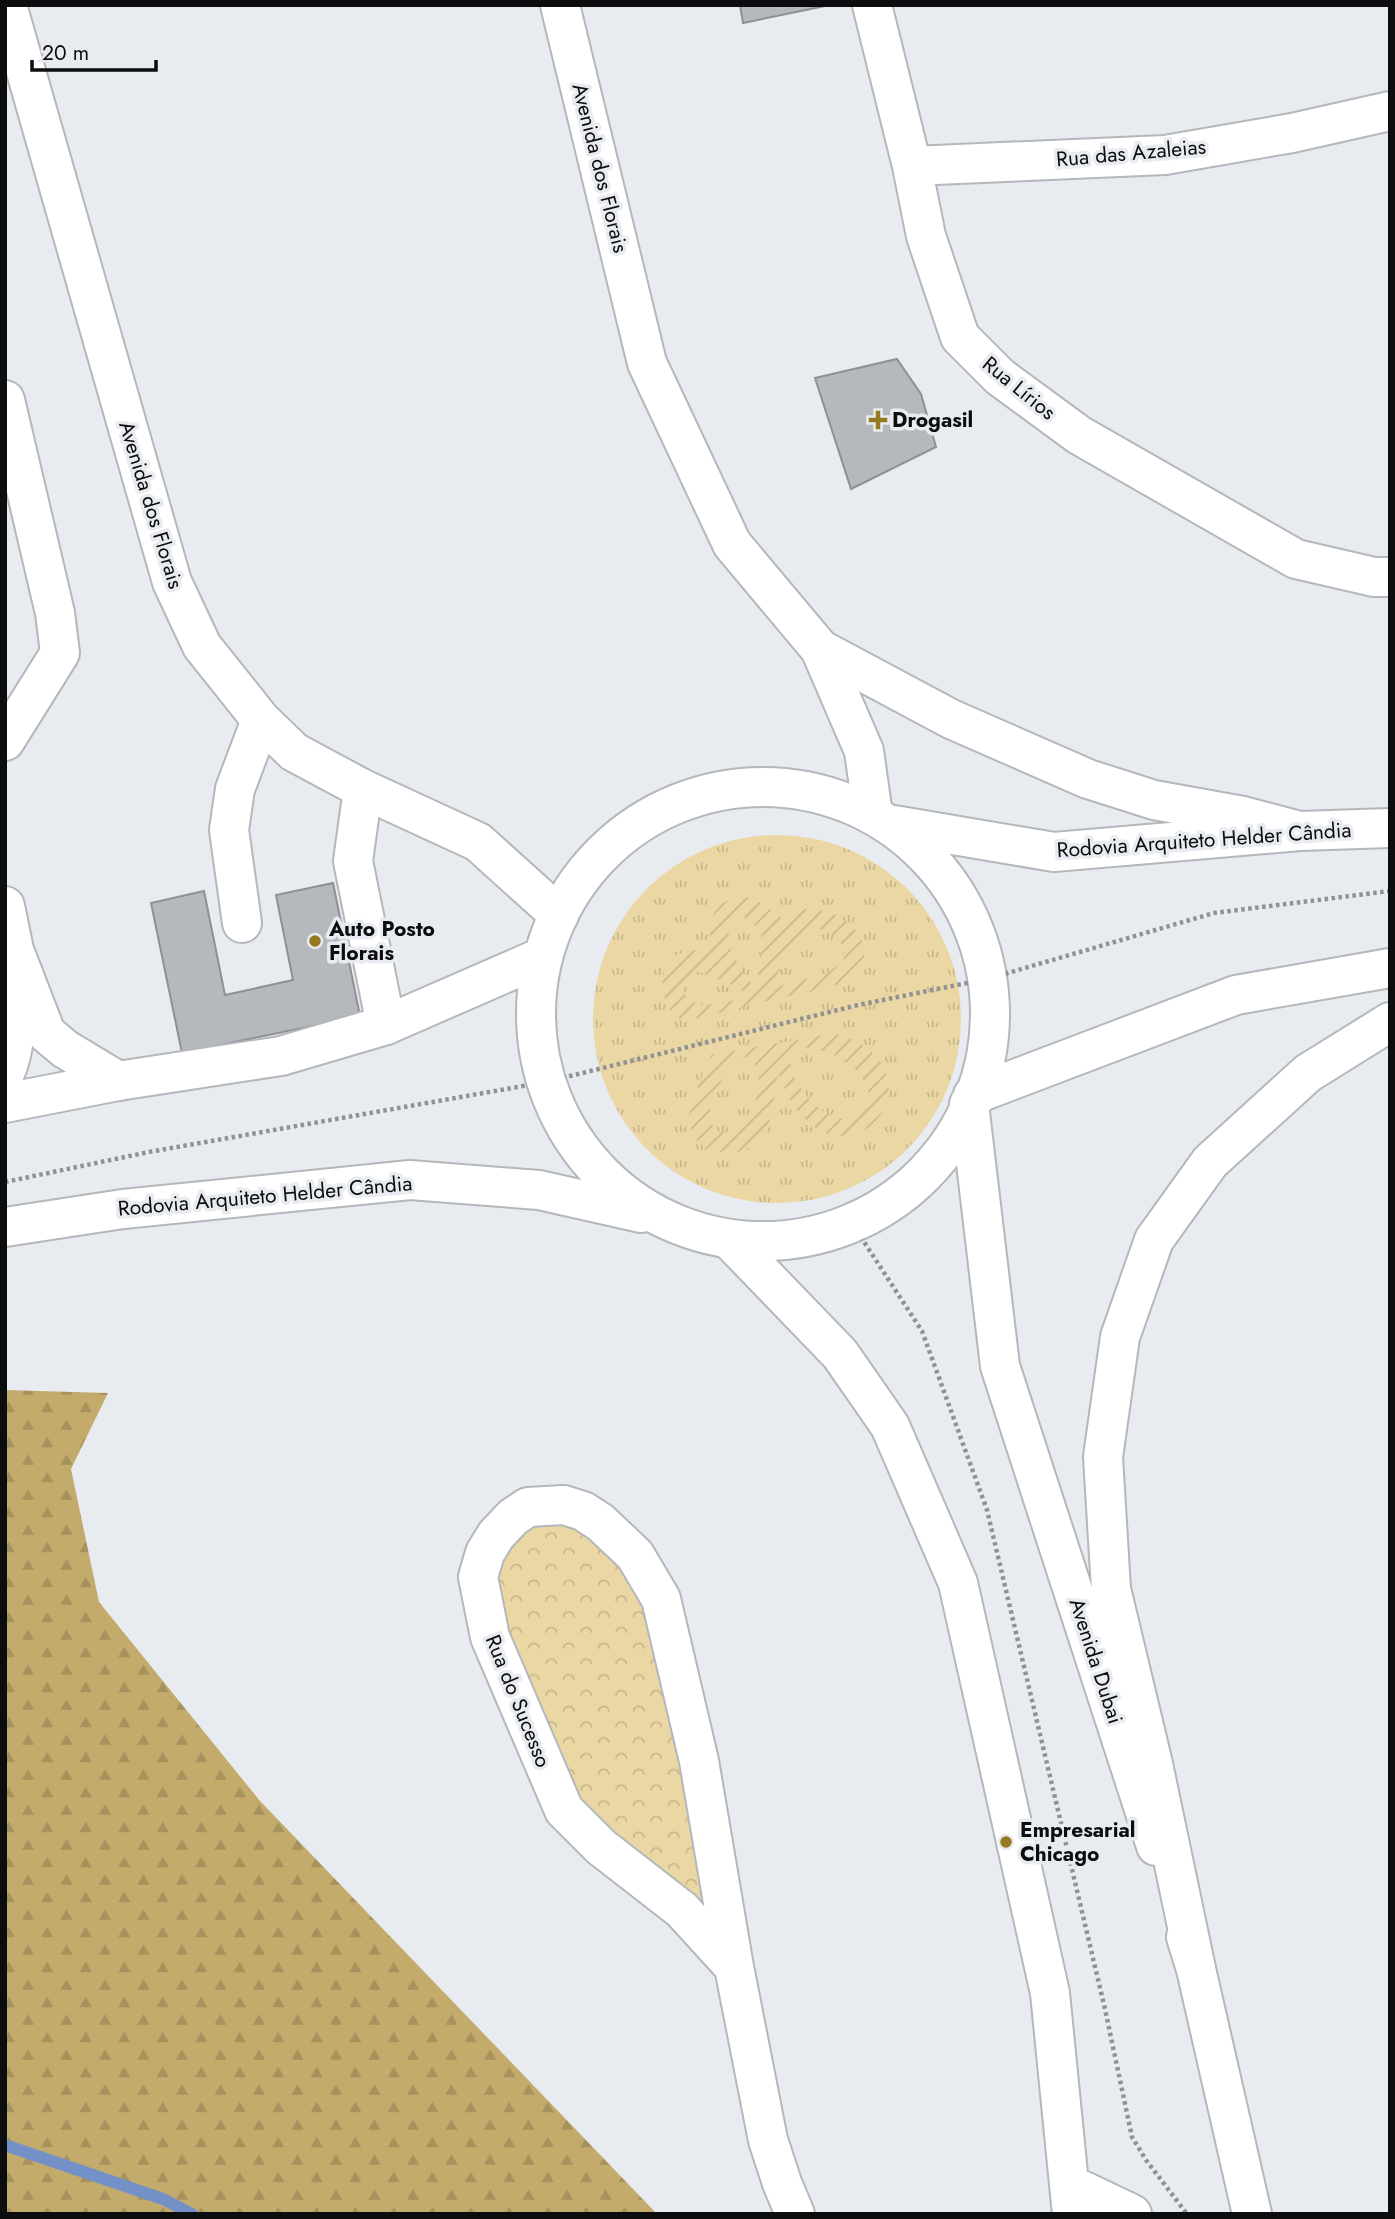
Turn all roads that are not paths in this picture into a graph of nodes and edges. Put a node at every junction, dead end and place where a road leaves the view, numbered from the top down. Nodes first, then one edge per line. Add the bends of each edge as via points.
1 (7, 5) edge
2 (872, 5) edge
3 (562, 6) edge
4 (1390, 111) edge
5 (912, 166) junction
6 (5, 400) edge
7 (1390, 577) edge
8 (820, 649) junction
9 (261, 720) junction
10 (5, 741) edge
11 (363, 789) junction
12 (883, 820) junction
13 (1390, 828) edge
14 (1300, 831) junction
15 (558, 915) junction
16 (242, 923) dead end
17 (8, 929) edge
18 (542, 957) junction
19 (1390, 968) edge
20 (1390, 1022) edge
21 (386, 1025) junction
22 (5, 1073) edge
23 (118, 1081) junction
24 (971, 1100) junction
25 (5, 1103) edge
26 (649, 1214) junction
27 (5, 1227) edge
28 (729, 1238) junction
29 (734, 1967) junction
30 (1196, 1969) junction
31 (1071, 2199) edge
32 (1252, 2213) edge
33 (795, 2214) edge
34 (1132, 2214) edge

1 - 9 street, Avenida dos Florais via 172,582 202,646
2 - 5 street, Rua Lírios
3 - 8 street, Avenida dos Florais via 647,363 732,544
4 - 5 street, Rua das Azaleias via 1165,155
5 - 7 street, Rua Lírios via 926,236 960,337 1000,377 1079,435 1296,559
6 - 10 street via 55,613 60,653
8 - 12 street, Avenida dos Florais via 864,751
8 - 14 street via 951,719 1088,779 1154,800
9 - 11 street, Avenida dos Florais via 295,752
9 - 16 street via 235,789 229,830
11 - 15 street, Avenida dos Florais via 478,842
11 - 21 street via 353,861
12 - 14 street, Rodovia Arquiteto Helder Cândia via 1054,852
12 - 15 street via 804,791 770,784 694,795 626,831 592,866
12 - 24 street via 942,870 975,927 991,992 988,1054
13 - 14 street, Rodovia Arquiteto Helder Cândia
15 - 18 street
17 - 22 street via 14,1041
17 - 23 street via 46,1033
18 - 21 street
18 - 26 street via 534,1026 548,1093 584,1158
19 - 24 street via 1237,995
20 - 30 street via 1308,1073 1210,1162 1154,1240 1120,1337 1103,1457 1111,1589
21 - 23 street via 281,1056
23 - 25 street
24 - 28 street via 946,1152 920,1180 853,1225 765,1240
24 - 30 street, Avenida Dubai via 1000,1366
26 - 27 street, Rodovia Arquiteto Helder Cândia via 539,1190 410,1180 123,1209
26 - 28 street
28 - 31 street via 840,1354 890,1426 958,1583 1050,1993
29 - 29 street, Rua do Sucesso via 699,1761 660,1599 635,1555 600,1522 564,1505 528,1507 496,1535 478,1577 490,1637 564,1810 601,1847 681,1910
29 - 33 street, Rua do Sucesso via 768,2140
30 - 32 street, Avenida Dubai
31 - 34 street

